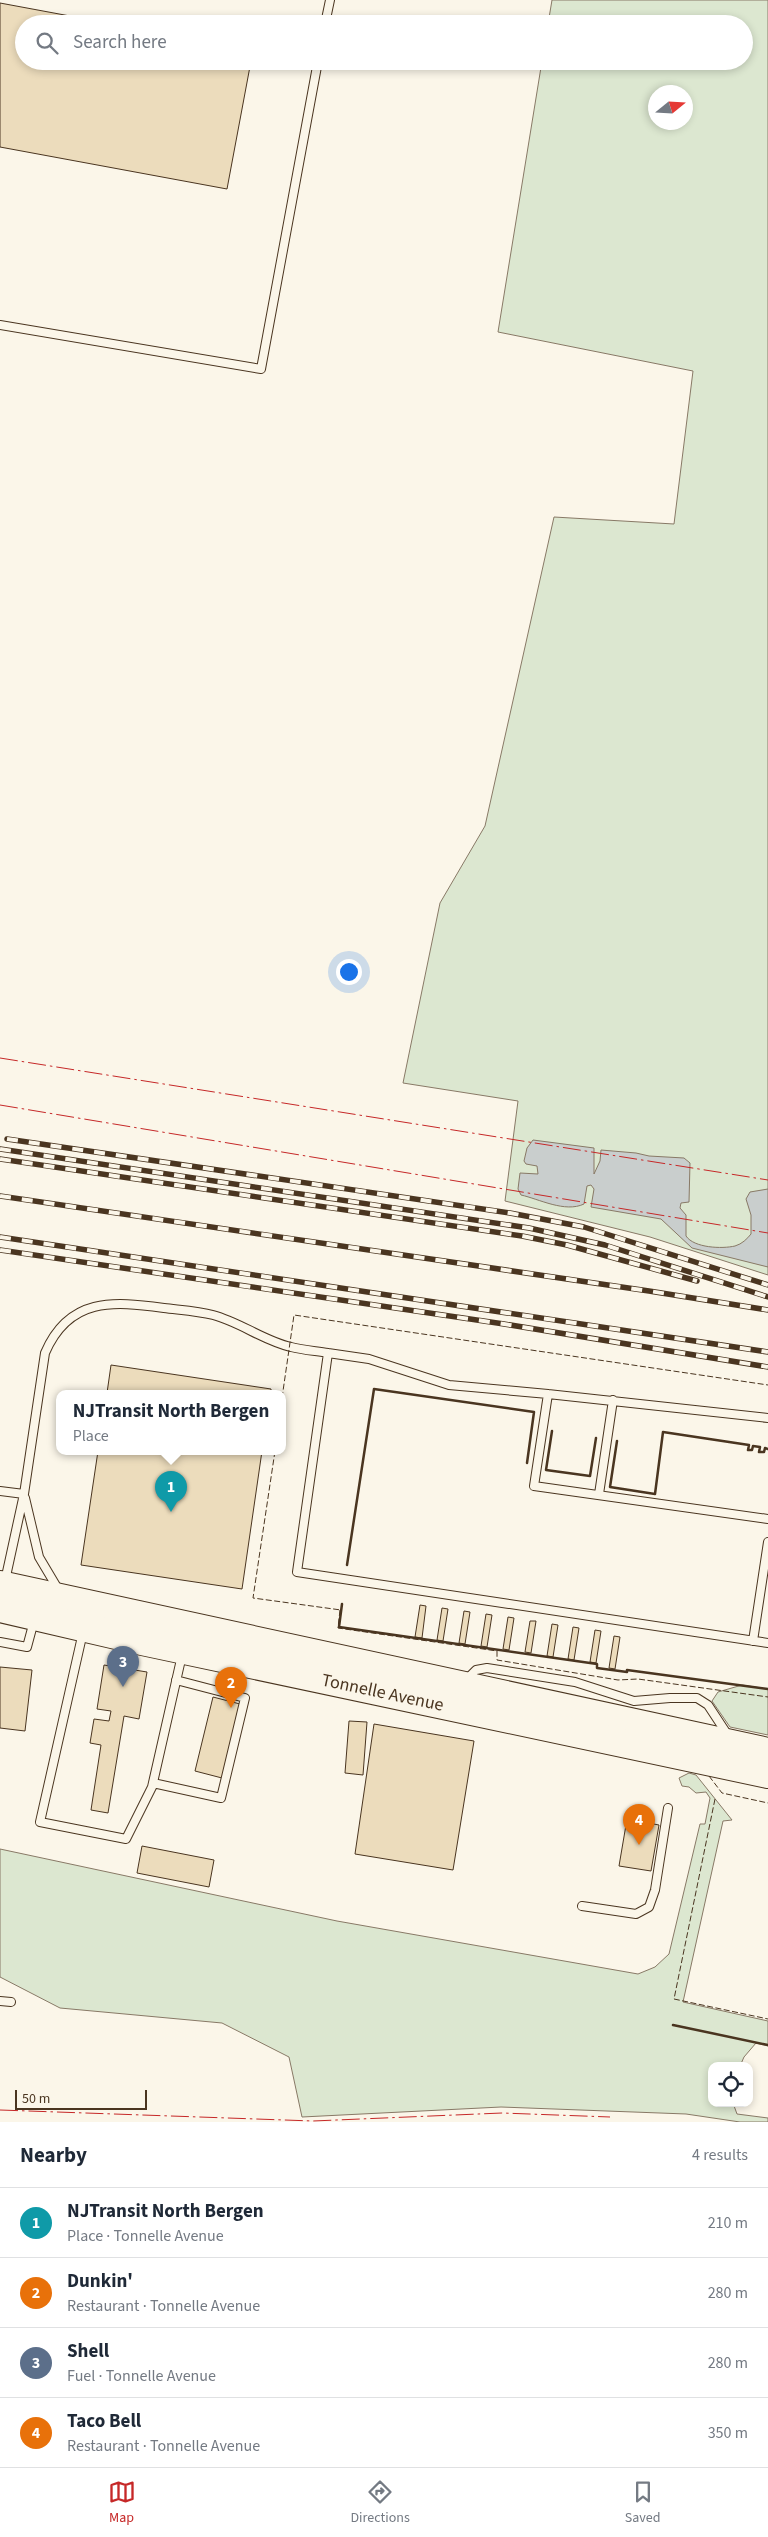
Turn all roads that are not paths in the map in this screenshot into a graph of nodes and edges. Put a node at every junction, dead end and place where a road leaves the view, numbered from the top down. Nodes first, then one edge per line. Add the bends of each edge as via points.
1 (330, 0) edge
2 (327, 15) edge
3 (316, 70) edge
4 (0, 325) edge
5 (328, 1353) junction
6 (548, 1394) junction
7 (612, 1400) junction
8 (768, 1418) edge
9 (0, 1491) edge
10 (24, 1494) junction
11 (599, 1494) junction
12 (768, 1519) edge
13 (768, 1542) edge
14 (1, 1596) edge
15 (67, 1600) junction
16 (35, 1616) junction
17 (84, 1628) junction
18 (753, 1641) junction
19 (0, 1642) edge
20 (768, 1643) edge
21 (184, 1649) junction
22 (176, 1680) junction
23 (460, 1685) junction
24 (734, 1745) junction
25 (768, 1752) edge
26 (768, 1774) edge
27 (153, 1783) junction
28 (668, 1808) dead end
29 (582, 1906) dead end
30 (0, 2001) edge
31 (11, 2002) dead end

1 - 2 lane
3 - 4 lane via 261,369
5 - 6 lane via 369,1359 449,1385
5 - 10 lane via 290,1347 214,1315 126,1303 89,1308 64,1323 45,1353
5 - 18 lane via 297,1572
6 - 7 lane
6 - 11 lane via 534,1486
7 - 8 lane
7 - 11 lane
9 - 10 lane
10 - 14 lane
10 - 15 lane via 39,1557
11 - 12 lane
13 - 18 lane
14 - 15 highway, Tonnelle Avenue
14 - 16 highway, Tonnelle Avenue
15 - 23 highway, Tonnelle Avenue
16 - 17 highway, Tonnelle Avenue
16 - 19 lane via 27,1647
17 - 21 highway, Tonnelle Avenue
17 - 27 lane via 40,1822 126,1839
18 - 20 lane
21 - 22 lane
21 - 26 highway, Tonnelle Avenue
22 - 27 lane
22 - 27 lane via 245,1698 221,1798
23 - 24 highway, Tonnelle Avenue
23 - 24 lane via 476,1670 487,1668 575,1682 634,1701 697,1698 708,1705
24 - 25 highway, Tonnelle Avenue
28 - 29 lane via 655,1890 649,1907 636,1914
30 - 31 lane

